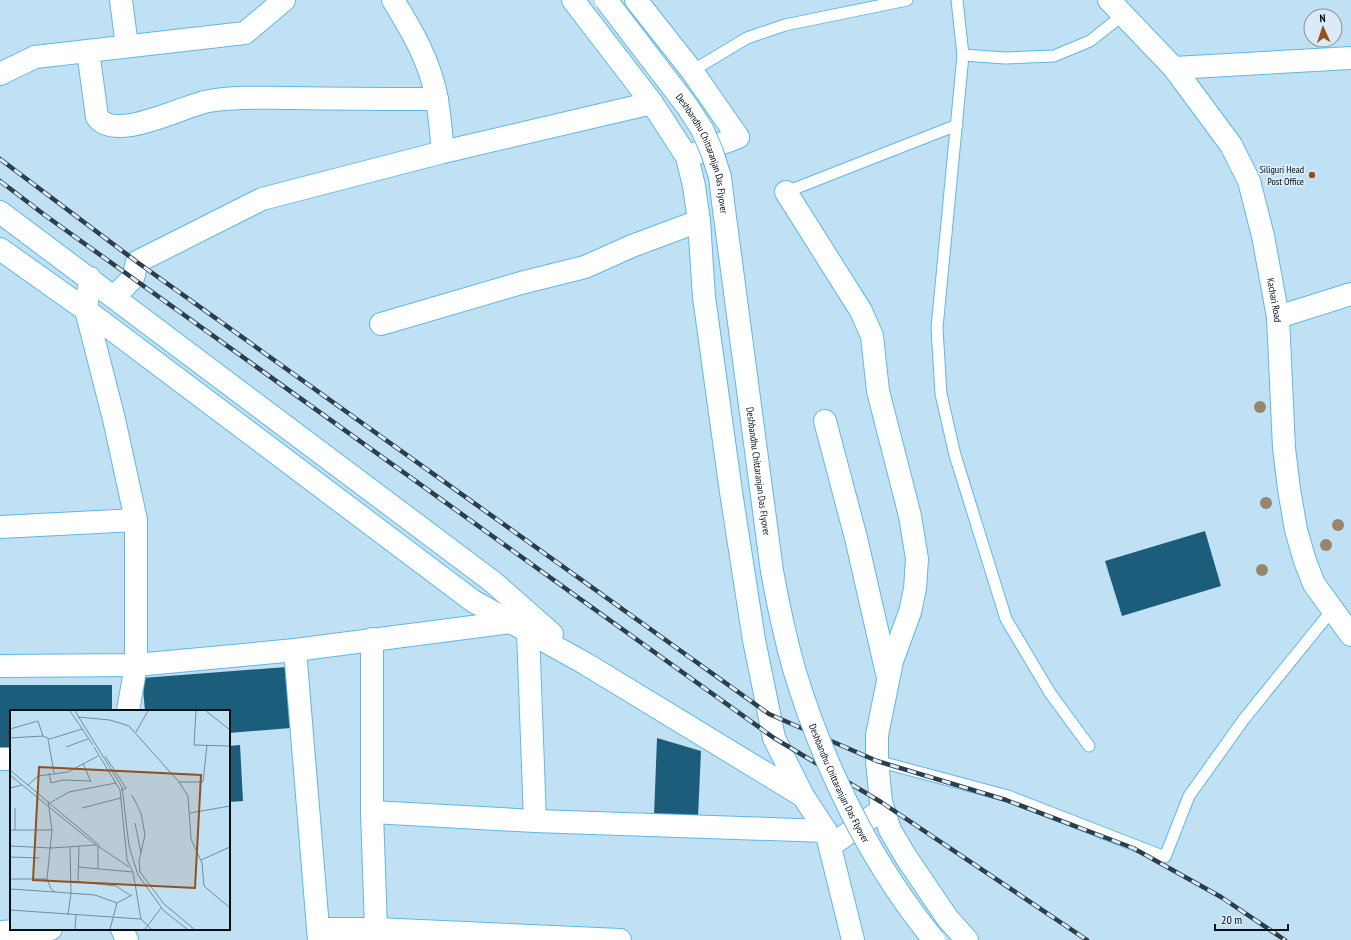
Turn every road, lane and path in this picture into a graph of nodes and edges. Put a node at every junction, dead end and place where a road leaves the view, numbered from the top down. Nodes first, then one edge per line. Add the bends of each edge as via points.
1 (121, 0) edge
2 (284, 0) edge
3 (393, 0) edge
4 (573, 0) edge
5 (606, 0) edge
6 (907, 0) edge
7 (957, 0) edge
8 (639, 1) edge
9 (1116, 8) edge
10 (127, 46) junction
11 (88, 51) junction
12 (963, 55) junction
13 (1351, 58) edge
14 (1174, 68) junction
15 (692, 71) junction
16 (0, 74) edge
17 (437, 99) junction
18 (652, 103) junction
19 (957, 125) junction
20 (443, 152) junction
21 (687, 157) junction
22 (786, 192) joint
23 (0, 212) edge
24 (699, 221) junction
25 (0, 249) edge
26 (90, 278) junction
27 (1351, 294) edge
28 (114, 296) junction
29 (86, 310) junction
30 (1278, 317) junction
31 (381, 324) dead end
32 (825, 421) dead end
33 (136, 520) junction
34 (0, 527) edge
35 (1332, 608) junction
36 (519, 627) junction
37 (1351, 635) edge
38 (372, 639) junction
39 (295, 650) junction
40 (586, 664) junction
41 (136, 665) junction
42 (0, 666) edge
43 (888, 678) junction
44 (128, 710) edge
45 (1089, 746) dead end
46 (0, 758) edge
47 (10, 759) edge
48 (877, 761) junction
49 (803, 796) junction
50 (883, 809) junction
51 (372, 812) junction
52 (535, 821) junction
53 (828, 839) junction
54 (376, 929) junction
55 (34, 930) edge
56 (122, 930) edge
57 (0, 932) edge
58 (318, 935) edge
59 (127, 940) edge
60 (620, 940) edge
61 (853, 940) edge
62 (934, 940) edge
63 (967, 940) edge

1 - 10 street
2 - 10 street via 245,33
3 - 17 street via 427,63
4 - 18 street
5 - 62 street, Deshbandhu Chittaranjan Das Flyover, bridge via 688,106 712,152 724,202 772,571 794,669 810,716 850,809 896,887
6 - 15 lane via 785,25 747,38
7 - 12 lane
8 - 15 street
9 - 12 lane via 1090,41 1054,56 1005,58
9 - 14 street, Kachari Road
10 - 11 street
11 - 16 street via 35,57
11 - 17 street via 97,117 110,126 158,119 209,101 246,98
12 - 19 lane
13 - 14 street
14 - 30 street, Kachari Road via 1231,145 1249,181 1263,236
15 - 21 street via 738,137
17 - 20 street
18 - 20 street
18 - 21 street
19 - 22 lane
19 - 45 lane via 937,328 941,394 955,455 1006,619 1050,694
20 - 28 street via 262,199 137,262 133,278
21 - 24 street
22 - 43 street via 861,311 872,336 878,391 910,516 917,559 915,589
23 - 26 street
24 - 31 street via 585,267 514,284
24 - 49 street via 704,297 754,640 774,738
25 - 29 street
26 - 28 street
26 - 29 street
27 - 30 street
28 - 40 street via 492,582
29 - 33 street
29 - 36 street via 473,601
30 - 35 street, Kachari Road via 1284,448 1296,530 1314,584
32 - 43 street via 856,538
33 - 34 street
33 - 41 street
35 - 37 street, Kachari Road
35 - 48 lane via 1244,719 1189,796 1165,857 1008,796
36 - 38 street
36 - 40 street
36 - 52 street
38 - 39 street
38 - 51 street
39 - 41 street
39 - 58 street
40 - 49 street
41 - 42 street
41 - 44 street
43 - 48 street via 877,735
46 - 47 street
48 - 50 street
49 - 53 street
50 - 53 street
50 - 63 street via 890,830 906,857 948,919
51 - 52 street
51 - 54 street
52 - 53 street
53 - 61 street
54 - 58 street
54 - 60 street
55 - 57 street
56 - 59 street

